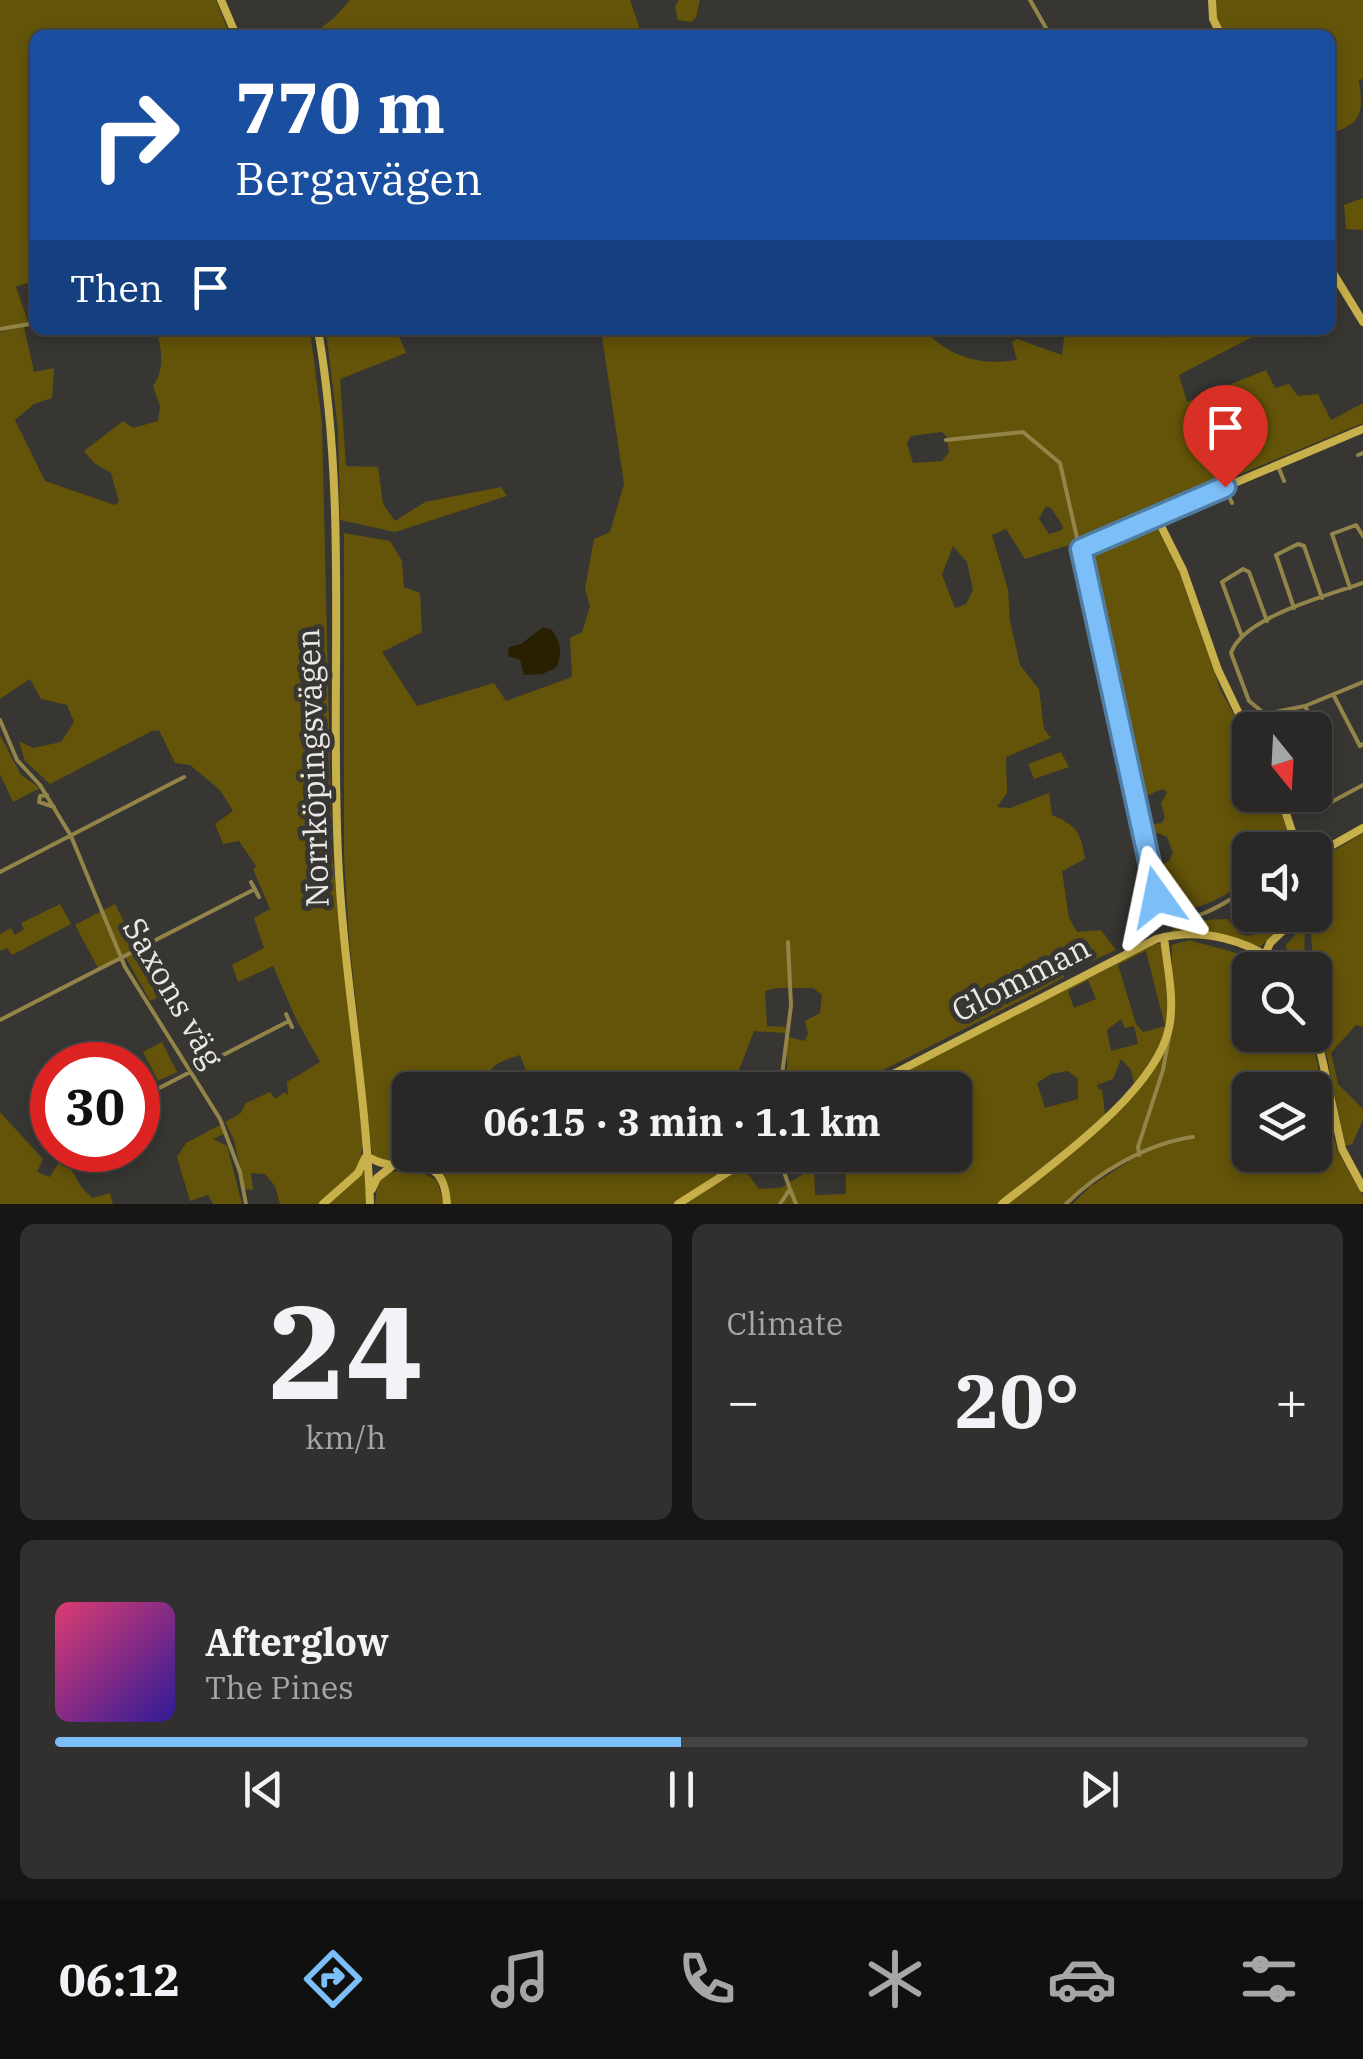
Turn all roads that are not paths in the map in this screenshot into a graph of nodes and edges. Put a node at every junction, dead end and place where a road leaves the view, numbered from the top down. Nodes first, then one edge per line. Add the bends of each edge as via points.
1 (221, 0) edge
2 (1030, 0) edge
3 (1212, 0) edge
4 (234, 30) edge
5 (1047, 30) edge
6 (1219, 30) edge
7 (1335, 276) edge
8 (1363, 322) edge
9 (30, 324) edge
10 (0, 329) edge
11 (319, 335) edge
12 (1363, 429) edge
13 (946, 440) dead end
14 (1278, 465) junction
15 (1284, 481) dead end
16 (1225, 487) junction
17 (1232, 503) dead end
18 (1156, 516) junction
19 (1363, 536) edge
20 (1080, 552) junction
21 (1363, 583) edge
22 (1350, 588) junction
23 (1322, 598) junction
24 (1294, 608) junction
25 (1267, 621) junction
26 (1241, 636) junction
27 (1363, 682) edge
28 (1240, 683) junction
29 (1226, 689) junction
30 (1334, 696) junction
31 (1306, 706) junction
32 (1238, 712) edge
33 (1268, 712) edge
34 (1284, 712) edge
35 (1309, 712) edge
36 (0, 720) edge
37 (1359, 747) edge
38 (184, 777) dead end
39 (1363, 785) edge
40 (46, 795) junction
41 (1332, 802) dead end
42 (54, 807) junction
43 (1363, 828) edge
44 (71, 836) junction
45 (1332, 845) edge
46 (0, 872) edge
47 (251, 882) dead end
48 (255, 889) junction
49 (260, 897) dead end
50 (1232, 898) edge
51 (1282, 932) edge
52 (1164, 937) junction
53 (788, 942) dead end
54 (1257, 952) edge
55 (1266, 952) edge
56 (121, 958) junction
57 (286, 1014) dead end
58 (0, 1020) edge
59 (289, 1021) junction
60 (1169, 1027) junction
61 (292, 1028) dead end
62 (1321, 1052) edge
63 (192, 1071) junction
64 (782, 1072) edge
65 (897, 1072) edge
66 (160, 1087) edge
67 (1194, 1137) dead end
68 (367, 1152) junction
69 (1139, 1155) junction
70 (390, 1167) junction
71 (728, 1172) edge
72 (784, 1172) edge
73 (790, 1187) junction
74 (1363, 1188) edge
75 (370, 1201) edge
76 (246, 1204) edge
77 (323, 1204) edge
78 (447, 1204) edge
79 (678, 1204) edge
80 (780, 1204) edge
81 (796, 1204) edge
82 (1002, 1204) edge
83 (1066, 1204) edge

1 - 4 main road
2 - 5 street
3 - 6 main road
7 - 8 main road
9 - 10 street
11 - 68 main road, Norrköpingsvägen via 333,505 338,856
12 - 14 main road
13 - 20 street via 1032,436 1060,463
14 - 15 street
14 - 16 main road
16 - 17 street
16 - 18 main road
18 - 20 street
18 - 29 main road
19 - 22 street via 1356,525 1332,534
20 - 50 street via 1159,908 1172,918 1198,916
21 - 22 street
22 - 23 street
23 - 24 street
23 - 24 street via 1298,544 1276,555
24 - 25 street
25 - 26 street
25 - 26 street via 1248,570 1220,578
26 - 28 street via 1231,653
27 - 30 street
28 - 29 street
28 - 33 street via 1255,709
29 - 32 main road
30 - 31 street
30 - 37 street
31 - 34 street
31 - 35 street
36 - 40 street, Saxons väg via 18,760
38 - 44 street
39 - 41 street
40 - 42 street, Saxons väg
40 - 42 street, Saxons väg via 39,802
42 - 44 street, Saxons väg
43 - 45 main road
44 - 46 street
44 - 56 street, Saxons väg
47 - 48 street
48 - 49 street
48 - 56 street
51 - 55 main road
52 - 54 main road, Glomman via 1216,936
52 - 60 main road
52 - 65 main road, Glomman
53 - 64 street via 791,1006
56 - 58 street
56 - 63 street, Saxons väg
57 - 59 street
59 - 61 street
59 - 63 street
60 - 69 street
60 - 82 main road via 1140,1085
62 - 74 main road via 1342,1148
63 - 66 street
63 - 76 street, Saxons väg via 222,1123
67 - 69 street
68 - 70 main road
68 - 75 main road, Norrköpingsvägen
68 - 77 main road via 358,1172
69 - 83 street via 1088,1183
70 - 75 main road via 377,1178
70 - 78 main road via 436,1171
71 - 79 main road
72 - 73 street
73 - 80 street
73 - 81 street

